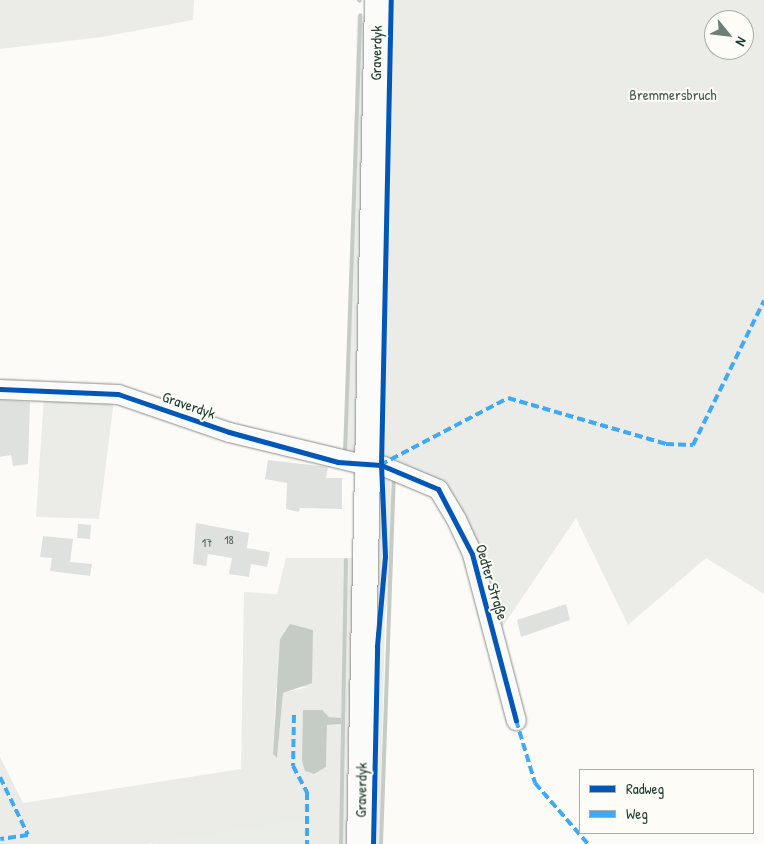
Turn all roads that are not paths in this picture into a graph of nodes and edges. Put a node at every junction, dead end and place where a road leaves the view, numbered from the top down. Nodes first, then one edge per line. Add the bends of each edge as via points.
1 (377, 0) edge
2 (0, 388) edge
3 (374, 465) junction
4 (516, 720) dead end
5 (359, 844) edge

1 - 3 main road, Graverdyk
2 - 3 street, Graverdyk via 118,394 229,432
3 - 4 street, Oedter Straße via 438,489 456,519 472,554
3 - 5 main road, Graverdyk

